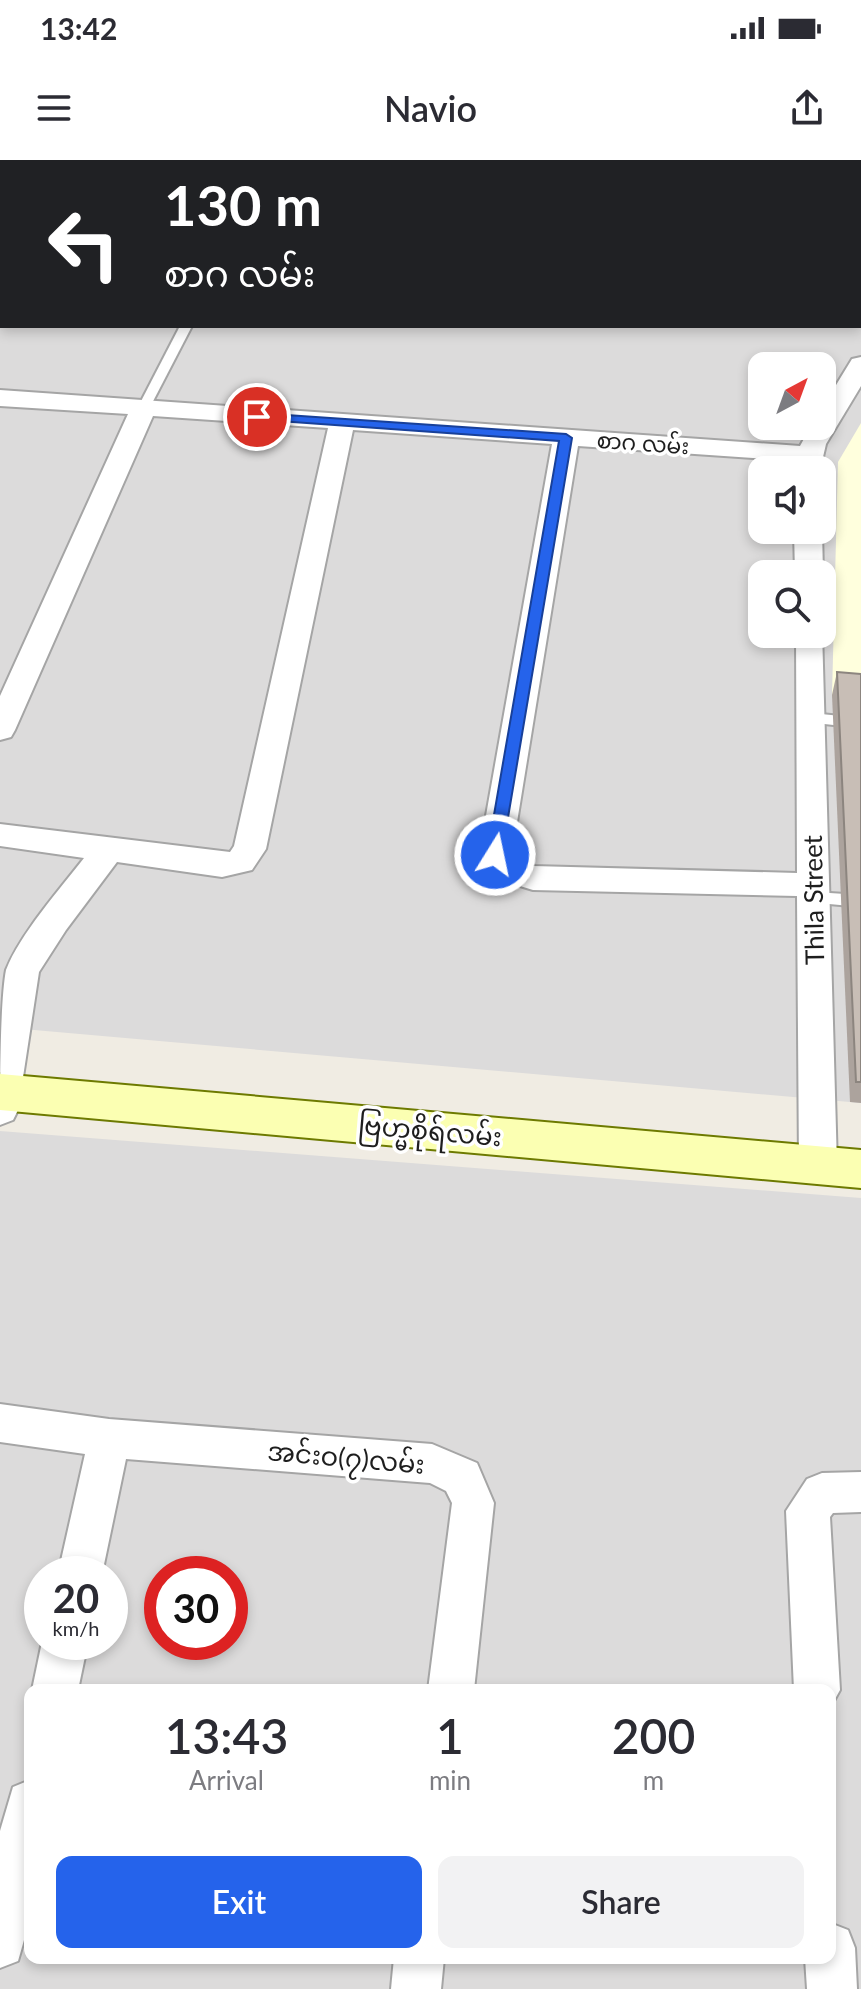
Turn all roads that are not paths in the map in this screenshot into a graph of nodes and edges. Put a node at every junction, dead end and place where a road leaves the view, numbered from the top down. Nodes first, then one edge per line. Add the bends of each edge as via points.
1 (185, 328) edge
2 (861, 364) edge
3 (0, 398) edge
4 (143, 409) junction
5 (342, 423) junction
6 (566, 438) junction
7 (748, 456) edge
8 (811, 456) edge
9 (810, 648) edge
10 (811, 718) junction
11 (861, 723) edge
12 (0, 730) edge
13 (0, 835) edge
14 (109, 849) junction
15 (814, 892) junction
16 (861, 901) edge
17 (1, 1098) edge
18 (840, 1167) edge
19 (0, 1423) edge
20 (109, 1438) junction
21 (861, 1492) edge
22 (84, 1556) edge
23 (61, 1660) edge
24 (56, 1684) edge
25 (452, 1684) edge
26 (817, 1684) edge
27 (24, 1832) edge
28 (0, 1943) edge
29 (418, 1964) edge
30 (831, 1964) edge
31 (416, 1989) edge
32 (832, 1989) edge

1 - 4 lane
2 - 8 street
3 - 4 street, စာဂ လမ်း
4 - 5 street, စာဂ လမ်း
4 - 12 street
5 - 6 street, စာဂ လမ်း
5 - 14 street via 250,849 240,862 222,865
6 - 7 street, စာဂ လမ်း
6 - 15 street via 495,855 509,871 533,878
9 - 10 street, Thila Street
10 - 11 lane
10 - 15 street, Thila Street
13 - 14 street
14 - 17 street via 22,971
15 - 16 lane
15 - 18 street, Thila Street
17 - 18 main road, ဗြဟ္မစိုရ်လမ်း
19 - 20 street, အင်းဝ(၇)လမ်း
20 - 22 street
20 - 25 street, အင်းဝ(၇)လမ်း via 432,1464 462,1477 473,1503
21 - 26 street via 822,1493 808,1511
23 - 24 street
27 - 28 street
29 - 31 street
30 - 32 street

